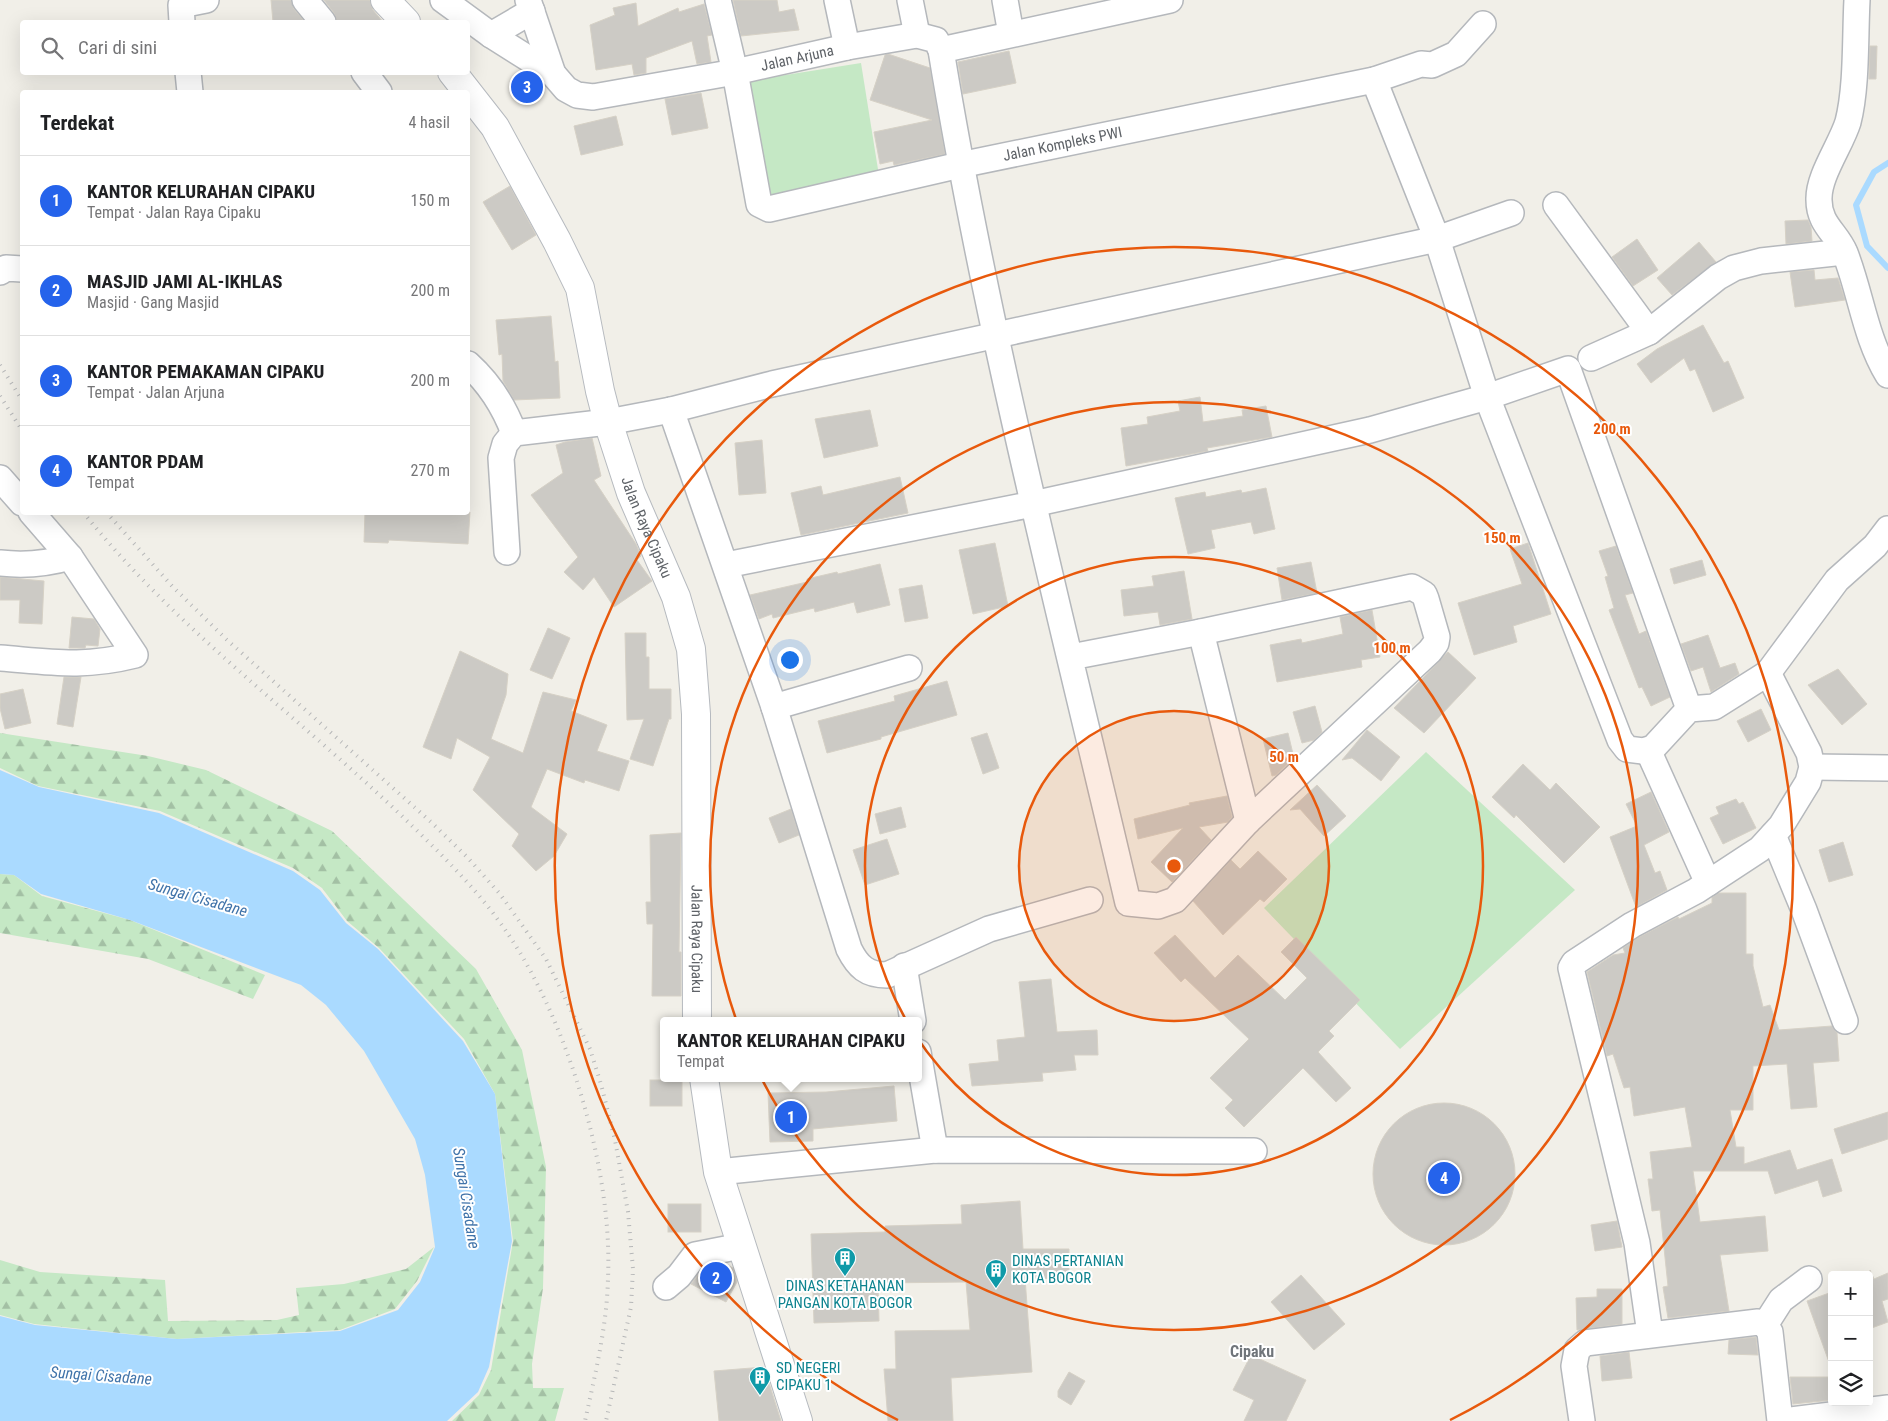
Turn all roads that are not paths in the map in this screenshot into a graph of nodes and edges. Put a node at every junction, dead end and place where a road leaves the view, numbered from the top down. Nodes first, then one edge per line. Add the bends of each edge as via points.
1 (206, 0) edge
2 (305, 0) edge
3 (385, 0) edge
4 (443, 0) edge
5 (718, 0) edge
6 (837, 0) edge
7 (910, 0) edge
8 (1004, 0) edge
9 (1170, 0) edge
10 (1857, 0) edge
11 (530, 5) edge
12 (1094, 8) edge
13 (182, 20) edge
14 (321, 20) edge
15 (404, 20) edge
16 (1483, 24) dead end
17 (1011, 34) junction
18 (491, 35) junction
19 (917, 35) junction
20 (847, 47) junction
21 (941, 50) junction
22 (735, 72) junction
23 (553, 74) junction
24 (188, 75) edge
25 (366, 75) edge
26 (454, 75) edge
27 (1374, 80) junction
28 (190, 90) edge
29 (378, 90) edge
30 (466, 90) edge
31 (470, 95) edge
32 (960, 165) junction
33 (1556, 205) dead end
34 (1510, 213) dead end
35 (1437, 239) junction
36 (1844, 252) junction
37 (20, 269) edge
38 (0, 272) edge
39 (1649, 332) junction
40 (995, 334) junction
41 (1591, 358) dead end
42 (470, 366) edge
43 (1888, 375) edge
44 (1487, 397) junction
45 (671, 410) junction
46 (608, 422) junction
47 (514, 433) junction
48 (0, 478) edge
49 (20, 501) edge
50 (1033, 504) junction
51 (34, 515) edge
52 (1888, 529) edge
53 (507, 552) dead end
54 (70, 557) junction
55 (0, 563) edge
56 (726, 565) junction
57 (1201, 632) junction
58 (1071, 657) junction
59 (0, 658) edge
60 (910, 668) dead end
61 (1768, 673) junction
62 (774, 707) junction
63 (1689, 709) junction
64 (1648, 750) junction
65 (1812, 767) junction
66 (1888, 768) edge
67 (1248, 821) junction
68 (1773, 835) junction
69 (1708, 883) junction
70 (1090, 900) dead end
71 (904, 966) junction
72 (697, 1017) edge
73 (912, 1017) edge
74 (1845, 1021) dead end
75 (922, 1074) edge
76 (705, 1082) edge
77 (936, 1150) junction
78 (1254, 1151) dead end
79 (718, 1172) junction
80 (741, 1246) junction
81 (1809, 1279) dead end
82 (666, 1286) dead end
83 (1765, 1324) junction
84 (1650, 1334) junction
85 (1888, 1408) edge
86 (798, 1421) edge
87 (1582, 1421) edge
88 (1781, 1421) edge

1 - 13 street via 181,5
2 - 14 street
3 - 15 street
4 - 18 street, Jalan Arjuna
5 - 22 street, Jalan Kompleks PWI
6 - 20 street
7 - 19 street
8 - 17 street
9 - 12 street
10 - 36 street via 1848,122 1818,198 1820,215
11 - 18 street
11 - 23 street
12 - 17 street
16 - 27 street, Jalan Kompleks PWI via 1456,54 1432,65 1420,64
17 - 21 street
18 - 23 street, Jalan Arjuna
19 - 20 street, Jalan Arjuna
19 - 21 street via 936,40
20 - 22 street, Jalan Arjuna
21 - 32 street
22 - 23 street, Jalan Arjuna via 593,97 566,90
22 - 32 street, Jalan Kompleks PWI via 759,204 765,208
24 - 28 street
25 - 29 street
26 - 30 street, Jalan Raya Cipaku
27 - 32 street, Jalan Kompleks PWI
27 - 35 street
31 - 46 street, Jalan Raya Cipaku via 495,127 580,288
32 - 40 street
33 - 39 street
34 - 35 street
35 - 40 street
35 - 44 street
36 - 39 street via 1761,261 1734,268
36 - 43 street via 1866,329
37 - 38 street via 6,268
39 - 41 street
40 - 45 street
40 - 50 street
42 - 47 street via 498,398
44 - 50 street via 1370,430
44 - 63 street via 1568,369
44 - 64 street via 1620,740 1628,749
45 - 46 street
45 - 56 street
46 - 47 street
46 - 72 street, Jalan Raya Cipaku via 631,493 676,597 690,649 696,714
47 - 53 street via 505,444 501,458
48 - 49 street
50 - 56 street
50 - 58 street
51 - 54 street
52 - 61 street via 1875,546 1836,580
54 - 55 street via 21,566
54 - 59 street via 135,655 106,662 65,665
56 - 62 street
57 - 58 street
57 - 67 street
57 - 67 street via 1412,587 1424,594 1436,631 1436,643 1430,651
58 - 67 street via 1128,903 1158,906 1175,900
60 - 62 street
61 - 63 street via 1714,707
61 - 65 street via 1809,753
62 - 71 street via 852,954 872,975 887,975
63 - 64 street
64 - 69 street
65 - 66 street
65 - 68 street via 1808,782 1782,826
68 - 69 street via 1760,849
68 - 74 street
69 - 84 street via 1632,925 1571,968 1637,1243
70 - 71 street via 989,929
71 - 73 street
75 - 77 street
76 - 79 street
77 - 78 street
77 - 79 street
79 - 80 street
80 - 82 street via 695,1255
80 - 86 street
81 - 83 street via 1782,1300
83 - 84 street via 1758,1322
83 - 88 street via 1772,1337
84 - 87 street via 1585,1343 1576,1350 1574,1366
85 - 88 street

